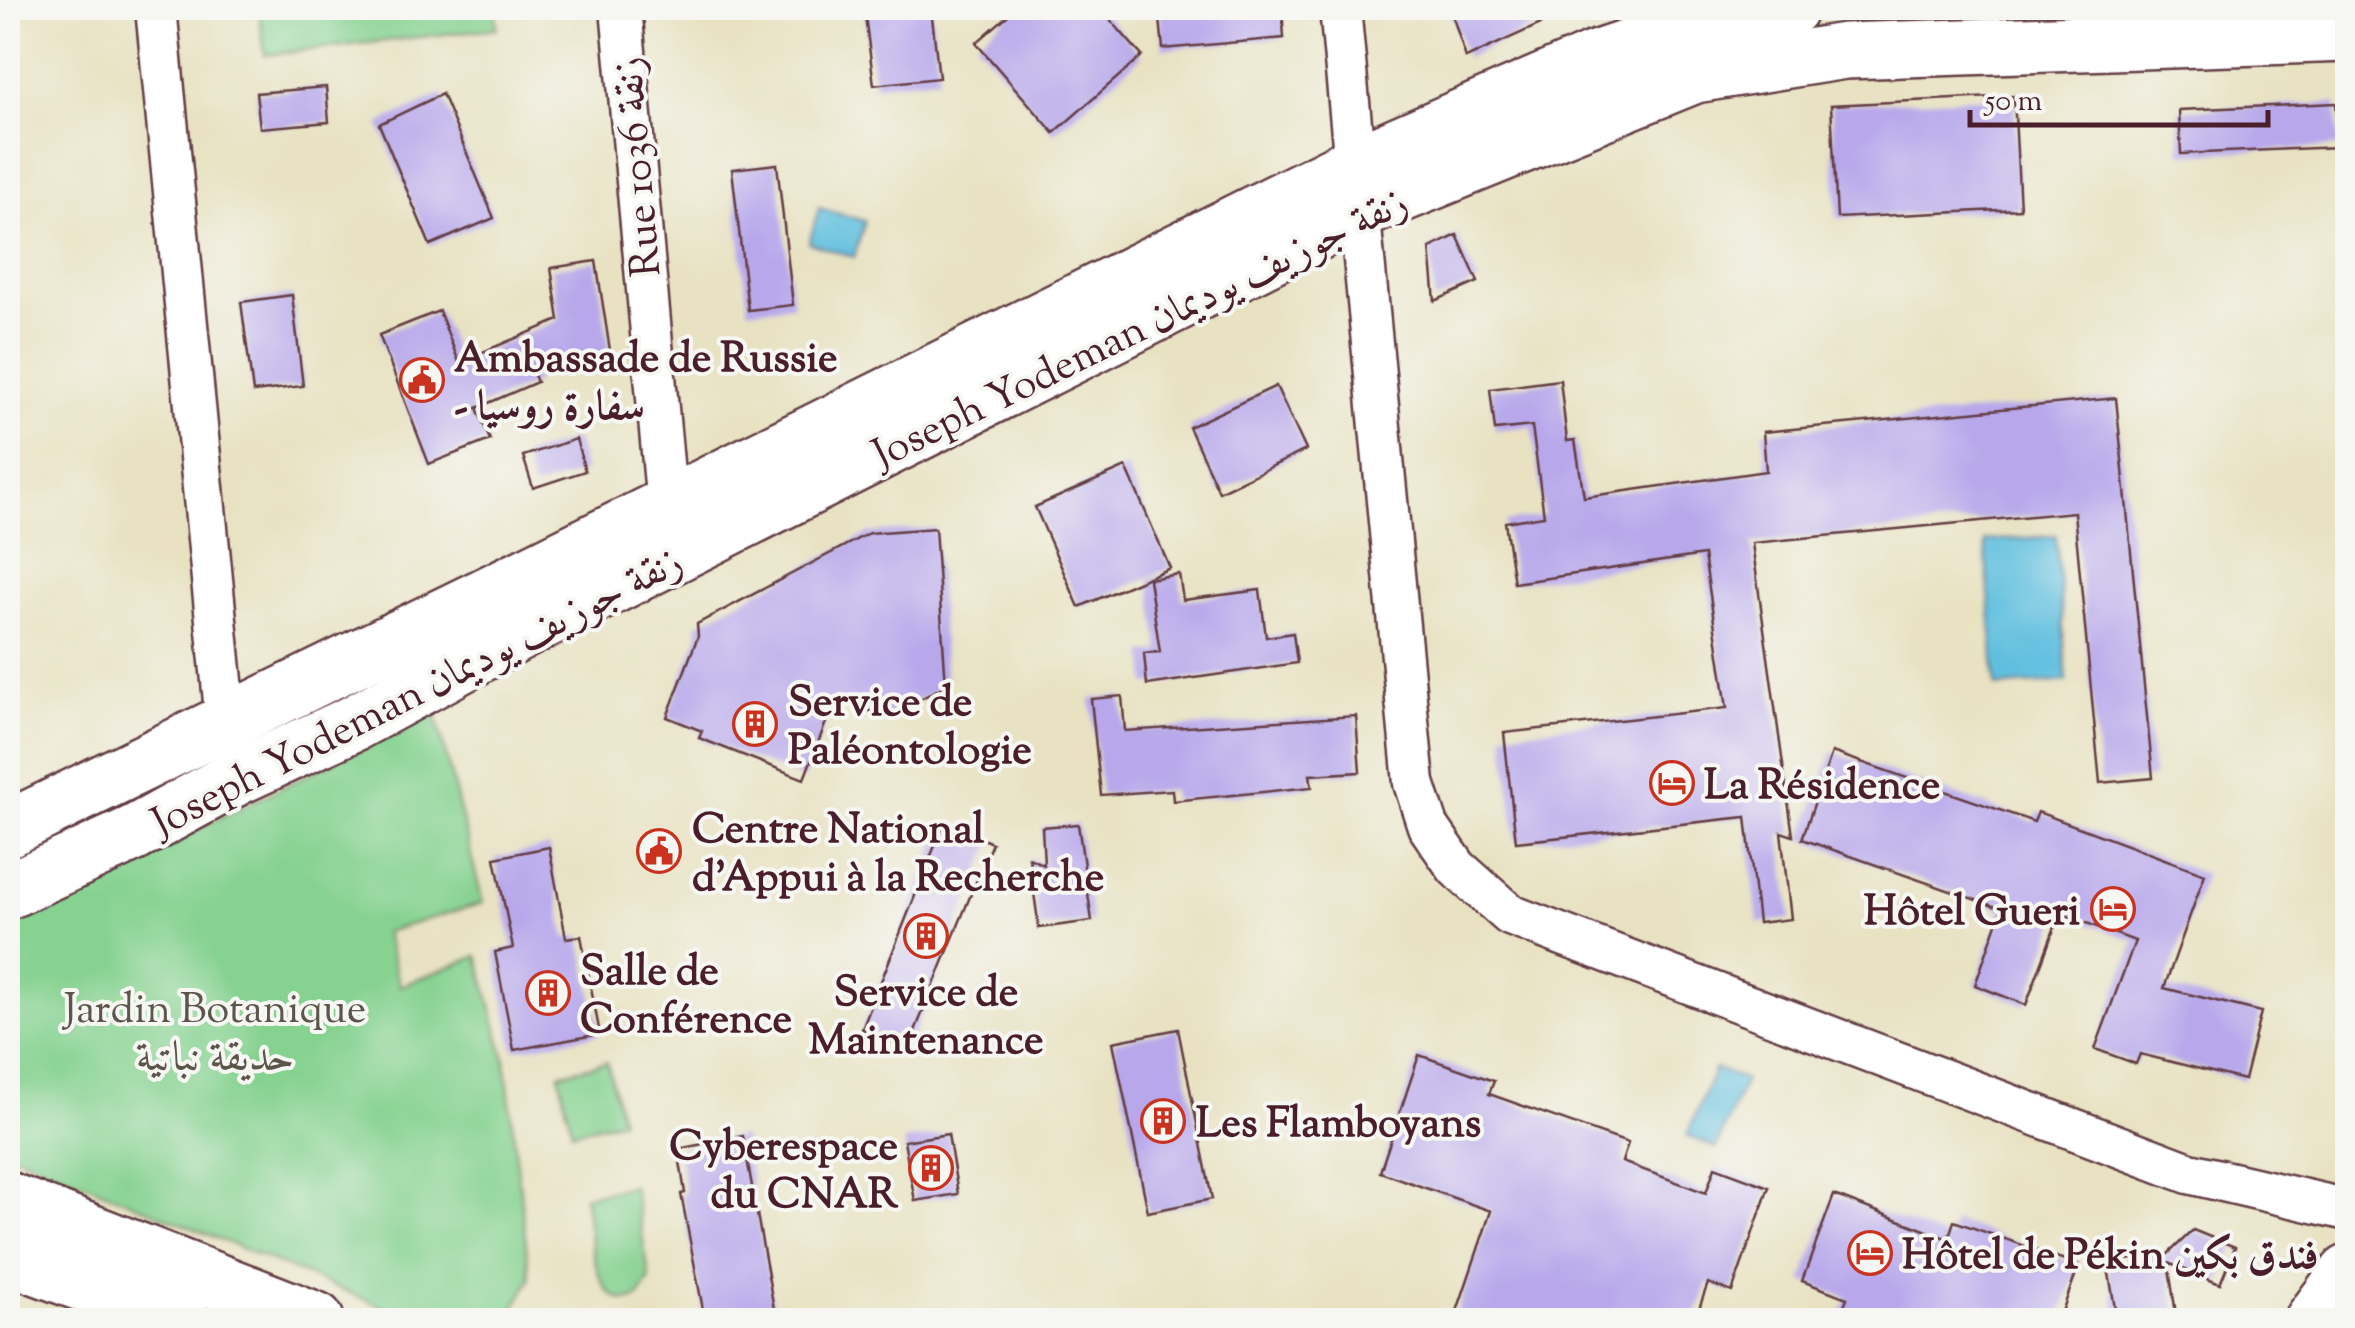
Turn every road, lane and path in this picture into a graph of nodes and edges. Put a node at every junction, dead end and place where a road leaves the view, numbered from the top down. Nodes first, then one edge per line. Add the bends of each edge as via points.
1 (156, 8) edge
2 (620, 8) edge
3 (1340, 8) edge
4 (1790, 8) edge
5 (2348, 34) edge
6 (1357, 187) junction
7 (667, 506) junction
8 (226, 722) junction
9 (239, 776) junction
10 (8, 829) edge
11 (8, 891) edge
12 (8, 1200) edge
13 (2348, 1210) edge
14 (8, 1256) edge
15 (2348, 1274) edge
16 (182, 1320) edge
17 (316, 1320) edge
18 (2314, 1320) edge

1 - 8 street
2 - 7 street, Rue 1036 زنقة
3 - 6 street
4 - 6 street, Joseph Yodeman زنقة جوزيف يوديمان via 1676,32 1595,60
5 - 6 street, Joseph Yodeman زنقة جوزيف يوديمان via 1844,51 1760,63 1694,75
6 - 7 street, Joseph Yodeman زنقة جوزيف يوديمان
6 - 9 street, Joseph Yodeman زنقة جوزيف يوديمان via 354,723
6 - 13 street via 1414,783 1428,826 1457,868 1510,915 2189,1173
7 - 8 street, Joseph Yodeman زنقة جوزيف يوديمان
8 - 9 street
8 - 10 street, Joseph Yodeman زنقة جوزيف يوديمان
9 - 11 street, Joseph Yodeman زنقة جوزيف يوديمان
12 - 17 street
14 - 16 street
15 - 18 street

